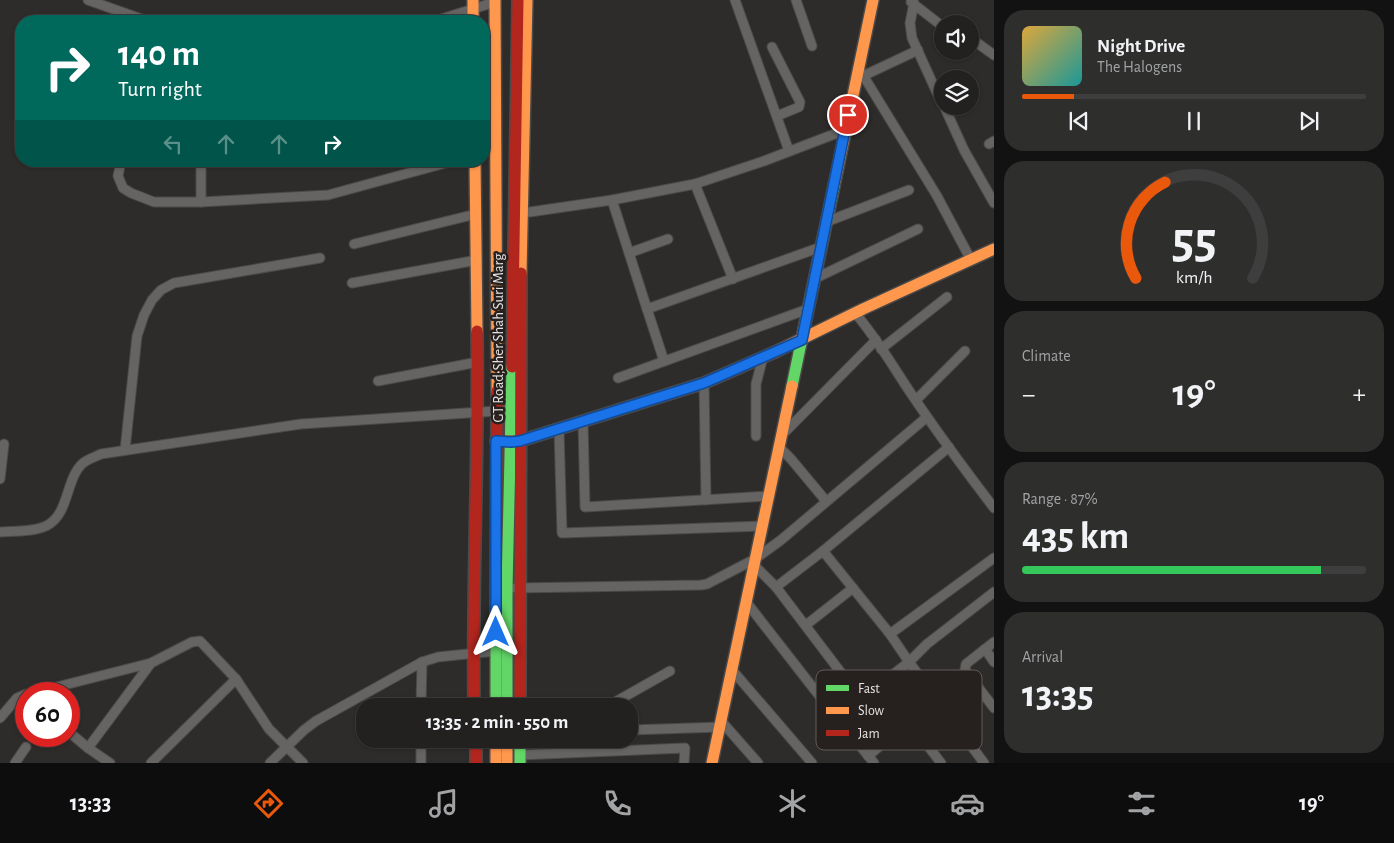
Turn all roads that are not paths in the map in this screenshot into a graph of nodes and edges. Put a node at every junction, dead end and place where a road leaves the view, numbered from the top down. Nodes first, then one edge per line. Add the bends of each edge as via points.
1 (88, 0) edge
2 (518, 0) edge
3 (527, 0) edge
4 (735, 0) edge
5 (796, 0) edge
6 (873, 0) edge
7 (495, 1) edge
8 (912, 2) edge
9 (473, 4) edge
10 (131, 15) edge
11 (448, 15) edge
12 (934, 20) edge
13 (979, 44) edge
14 (812, 46) dead end
15 (772, 47) dead end
16 (918, 50) junction
17 (994, 55) edge
18 (861, 71) junction
19 (934, 85) edge
20 (948, 115) edge
21 (777, 116) junction
22 (845, 130) junction
23 (788, 151) junction
24 (120, 167) edge
25 (202, 167) edge
26 (430, 167) edge
27 (475, 167) edge
28 (694, 184) junction
29 (909, 190) dead end
30 (612, 200) junction
31 (201, 202) junction
32 (994, 203) edge
33 (517, 213) junction
34 (476, 214) junction
35 (826, 222) junction
36 (918, 229) dead end
37 (668, 239) dead end
38 (354, 244) dead end
39 (821, 247) junction
40 (994, 249) edge
41 (629, 253) junction
42 (320, 258) dead end
43 (477, 260) junction
44 (971, 260) junction
45 (732, 279) junction
46 (814, 279) junction
47 (352, 283) dead end
48 (947, 297) dead end
49 (647, 309) junction
50 (808, 309) junction
51 (855, 313) junction
52 (802, 340) junction
53 (876, 340) junction
54 (881, 349) junction
55 (965, 351) dead end
56 (762, 357) junction
57 (664, 361) junction
58 (478, 362) junction
59 (618, 378) dead end
60 (378, 381) dead end
61 (704, 383) junction
62 (916, 400) junction
63 (512, 410) junction
64 (497, 412) junction
65 (478, 413) junction
66 (927, 417) junction
67 (583, 422) junction
68 (558, 430) junction
69 (782, 435) junction
70 (756, 436) dead end
71 (496, 441) junction
72 (516, 442) junction
73 (4, 444) dead end
74 (779, 446) junction
75 (949, 447) junction
76 (125, 450) junction
77 (0, 479) edge
78 (769, 496) junction
79 (706, 500) junction
80 (826, 501) junction
81 (994, 508) edge
82 (763, 526) junction
83 (0, 532) edge
84 (824, 552) junction
85 (994, 558) edge
86 (755, 562) junction
87 (776, 587) junction
88 (507, 588) junction
89 (519, 588) junction
90 (853, 588) junction
91 (994, 592) edge
92 (747, 603) junction
93 (806, 625) junction
94 (890, 634) junction
95 (994, 642) edge
96 (985, 649) junction
97 (496, 651) junction
98 (473, 653) junction
99 (422, 662) junction
100 (909, 662) junction
101 (994, 662) edge
102 (151, 663) junction
103 (839, 670) edge
104 (899, 670) edge
105 (915, 670) edge
106 (966, 670) edge
107 (670, 671) dead end
108 (733, 671) junction
109 (236, 679) junction
110 (79, 682) edge
111 (816, 691) edge
112 (982, 693) edge
113 (421, 698) edge
114 (474, 698) edge
115 (496, 698) edge
116 (507, 698) edge
117 (520, 698) edge
118 (622, 698) edge
119 (15, 701) edge
120 (994, 708) edge
121 (0, 718) edge
122 (722, 724) junction
123 (638, 729) edge
124 (80, 741) edge
125 (26, 747) dead end
126 (286, 747) junction
127 (88, 748) junction
128 (421, 748) edge
129 (476, 748) edge
130 (496, 748) edge
131 (507, 748) edge
132 (931, 750) edge
133 (974, 750) edge
134 (543, 758) edge
135 (520, 759) edge
136 (15, 763) edge
137 (110, 763) edge
138 (151, 763) edge
139 (270, 763) edge
140 (303, 763) edge
141 (421, 763) edge
142 (476, 763) edge
143 (496, 763) edge
144 (507, 763) edge
145 (684, 763) edge
146 (712, 763) edge
147 (758, 763) edge
148 (812, 763) edge
149 (941, 763) edge
150 (984, 763) edge

1 - 10 street
2 - 33 main road, GT Road;Sher Shah Suri Marg
3 - 33 main road
4 - 21 street
5 - 14 street
6 - 18 main road
7 - 9 street
7 - 64 main road, GT Road;Sher Shah Suri Marg
8 - 12 street
8 - 16 street via 910,23
9 - 11 street
13 - 17 street
15 - 21 street via 800,102 799,107
16 - 18 street
16 - 19 street
18 - 22 main road
18 - 44 street via 937,196
20 - 32 street
21 - 23 street
22 - 23 street
22 - 35 main road
23 - 28 street
24 - 31 street via 118,176 123,188 130,193 154,202
25 - 31 street
26 - 31 street via 328,195
27 - 34 main road
28 - 30 street
28 - 45 street
29 - 35 street
30 - 33 street
30 - 41 street
33 - 63 main road, GT Road;Sher Shah Suri Marg
33 - 72 main road
34 - 38 street
34 - 43 main road
35 - 39 main road
36 - 46 street
37 - 41 street
39 - 45 street
39 - 46 main road
40 - 44 main road
41 - 49 street
42 - 76 street via 174,283 161,290 152,300 137,336
43 - 47 street
43 - 58 main road
44 - 51 main road
45 - 49 street
46 - 50 main road
48 - 54 street
49 - 57 street
50 - 52 main road
50 - 57 street
51 - 52 main road
51 - 53 street
52 - 56 main road
52 - 69 main road
53 - 54 street
53 - 69 street
54 - 62 street
55 - 62 street
56 - 61 main road
56 - 70 street via 756,384
57 - 59 street
58 - 60 street
58 - 65 main road
61 - 67 main road
61 - 79 street
62 - 66 street
63 - 64 street
63 - 72 main road, GT Road;Sher Shah Suri Marg
64 - 65 street
64 - 71 main road, GT Road;Sher Shah Suri Marg
65 - 76 street via 301,424
65 - 98 main road
66 - 75 street
66 - 80 street
67 - 68 main road
67 - 79 street via 585,508
68 - 72 main road
68 - 82 street via 562,532
69 - 74 main road
71 - 72 main road
71 - 97 main road, GT Road;Sher Shah Suri Marg
72 - 88 main road, GT Road;Sher Shah Suri Marg
72 - 89 main road
73 - 77 street
74 - 78 main road
74 - 80 street
75 - 81 street
75 - 84 street
76 - 83 street via 101,454 82,464 51,523 35,529
78 - 79 street
78 - 82 main road
80 - 86 street
82 - 86 main road
84 - 87 street
84 - 90 street
85 - 94 street
86 - 87 street
86 - 89 street via 701,585
86 - 92 main road
87 - 93 street
88 - 89 street
88 - 116 main road, GT Road;Sher Shah Suri Marg
89 - 117 main road
90 - 93 street
90 - 94 street
91 - 100 street
92 - 108 main road
92 - 111 street
93 - 103 street
94 - 100 street
95 - 96 street
96 - 101 street
96 - 106 street via 966,664
97 - 98 street
97 - 115 main road, GT Road;Sher Shah Suri Marg
98 - 99 street
98 - 114 main road
99 - 113 street
99 - 126 street via 316,721
100 - 104 street
100 - 105 street
102 - 109 street via 200,641
102 - 110 street
102 - 127 street
107 - 118 street
108 - 122 main road
108 - 148 street
109 - 126 street via 264,723
109 - 138 street
112 - 120 street
119 - 121 street
122 - 123 street
122 - 146 main road
122 - 147 street
124 - 127 street
125 - 136 street
126 - 139 street
126 - 140 street
127 - 137 street
128 - 141 street
129 - 142 main road
130 - 143 main road
131 - 144 main road
132 - 149 street
133 - 150 street
134 - 135 street
134 - 145 street via 685,748

